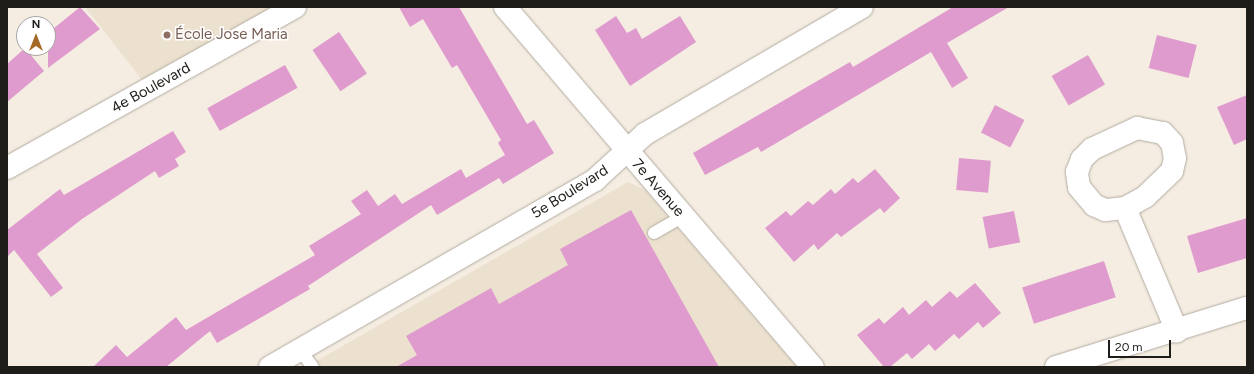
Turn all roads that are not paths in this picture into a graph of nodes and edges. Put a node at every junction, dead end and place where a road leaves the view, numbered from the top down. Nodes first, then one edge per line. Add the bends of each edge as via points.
1 (295, 7) edge
2 (505, 7) edge
3 (862, 7) edge
4 (625, 150) junction
5 (7, 168) edge
6 (1125, 208) junction
7 (683, 216) junction
8 (654, 233) dead end
9 (1247, 308) edge
10 (1177, 331) junction
11 (307, 359) edge
12 (270, 367) edge
13 (813, 367) edge
14 (1056, 367) edge

1 - 5 street, 4e Boulevard
2 - 4 street, 7e Avenue
3 - 4 street, 5e Boulevard via 714,90
4 - 7 street, 7e Avenue
4 - 11 street, 5e Boulevard via 595,180
6 - 6 street via 1105,210 1085,198 1077,172 1082,159 1092,149 1122,132 1151,128 1163,133 1172,143 1175,158 1172,171 1145,197
6 - 10 street
7 - 8 lane
7 - 13 street, 7e Avenue
9 - 10 street
10 - 14 street
11 - 12 street, 5e Boulevard

